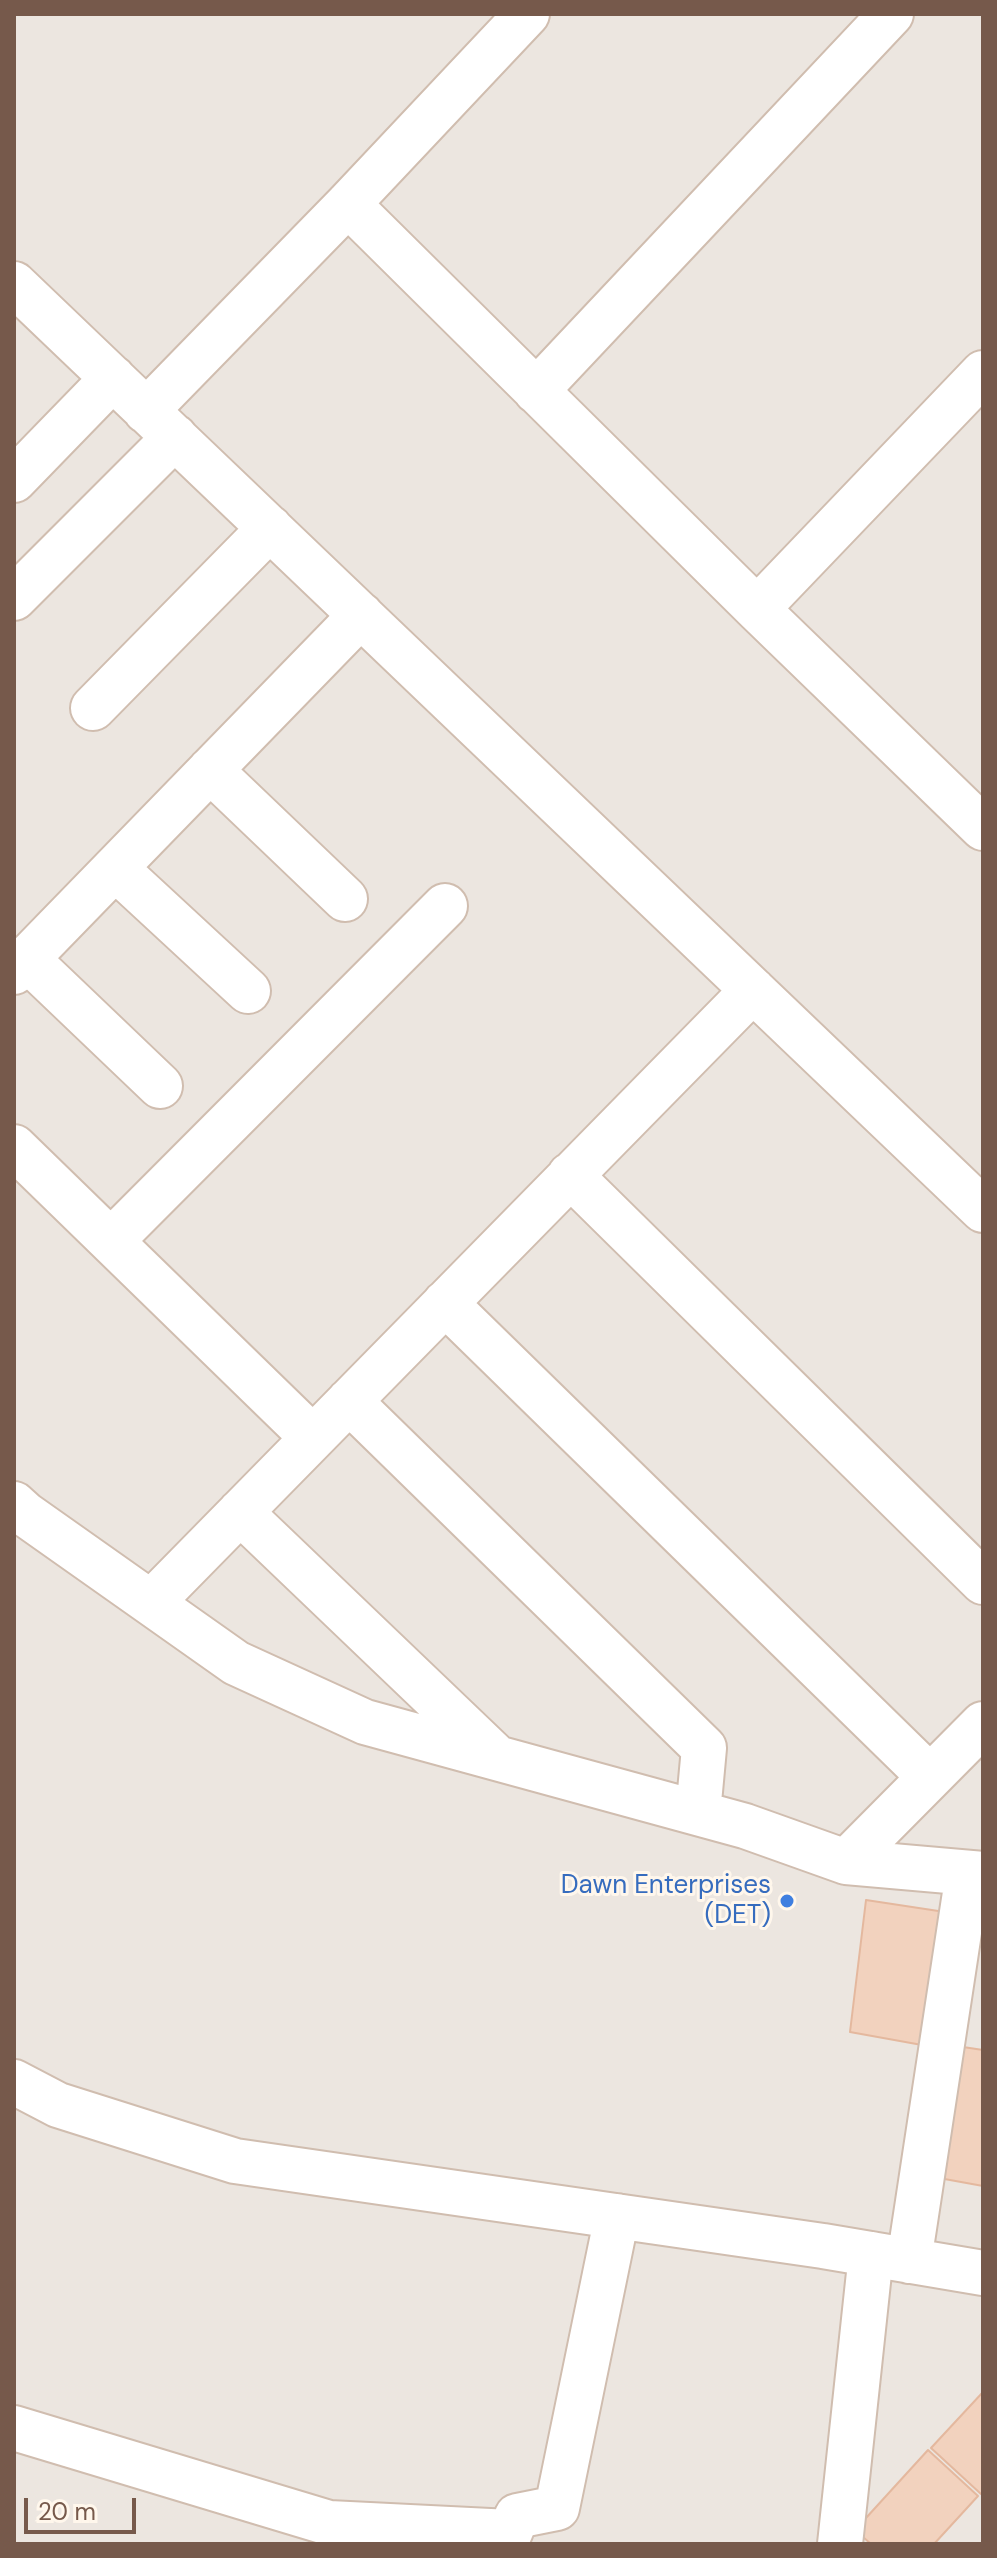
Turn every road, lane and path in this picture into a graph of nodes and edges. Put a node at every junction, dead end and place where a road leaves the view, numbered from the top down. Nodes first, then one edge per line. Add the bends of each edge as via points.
1 (527, 14) edge
2 (891, 14) edge
3 (348, 204) junction
4 (17, 293) edge
5 (113, 378) junction
6 (981, 379) edge
7 (536, 391) junction
8 (161, 424) junction
9 (14, 480) edge
10 (270, 528) junction
11 (14, 598) edge
12 (757, 609) junction
13 (361, 615) junction
14 (93, 708) dead end
15 (210, 770) junction
16 (983, 828) edge
17 (115, 868) junction
18 (345, 899) dead end
19 (445, 906) dead end
20 (20, 966) edge
21 (753, 990) junction
22 (248, 991) dead end
23 (160, 1086) dead end
24 (14, 1147) edge
25 (570, 1175) junction
26 (983, 1210) edge
27 (111, 1241) junction
28 (445, 1303) junction
29 (349, 1401) junction
30 (313, 1438) junction
31 (14, 1504) edge
32 (240, 1512) junction
33 (983, 1582) edge
34 (151, 1603) junction
35 (983, 1724) edge
36 (498, 1758) junction
37 (930, 1777) junction
38 (698, 1813) junction
39 (846, 1862) junction
40 (976, 1874) edge
41 (14, 2082) edge
42 (617, 2216) junction
43 (890, 2257) junction
44 (983, 2273) edge
45 (14, 2428) edge
46 (507, 2538) edge
47 (840, 2544) edge

1 - 3 street
2 - 7 street
3 - 7 street
3 - 8 street
4 - 5 street
5 - 8 street
5 - 9 street
6 - 12 street
7 - 12 street
8 - 10 street
8 - 11 street
10 - 13 street
10 - 14 street
12 - 16 street
13 - 15 street
13 - 21 street
15 - 17 street
15 - 18 street
17 - 20 street
17 - 22 street
19 - 27 street
20 - 23 street
21 - 25 street
21 - 26 street
24 - 27 street
25 - 28 street
25 - 33 street
27 - 30 street
28 - 29 street
28 - 37 street
29 - 30 street
29 - 38 street via 704,1748
30 - 32 street
31 - 34 street
32 - 34 street
32 - 36 street
34 - 36 street via 236,1663 365,1722
35 - 37 street
36 - 38 street
37 - 39 street
38 - 39 street
39 - 40 street
40 - 43 street
41 - 42 street via 58,2105 235,2161
42 - 43 street
42 - 46 street via 557,2508 517,2516
43 - 44 street
43 - 47 street
45 - 46 street via 329,2523

